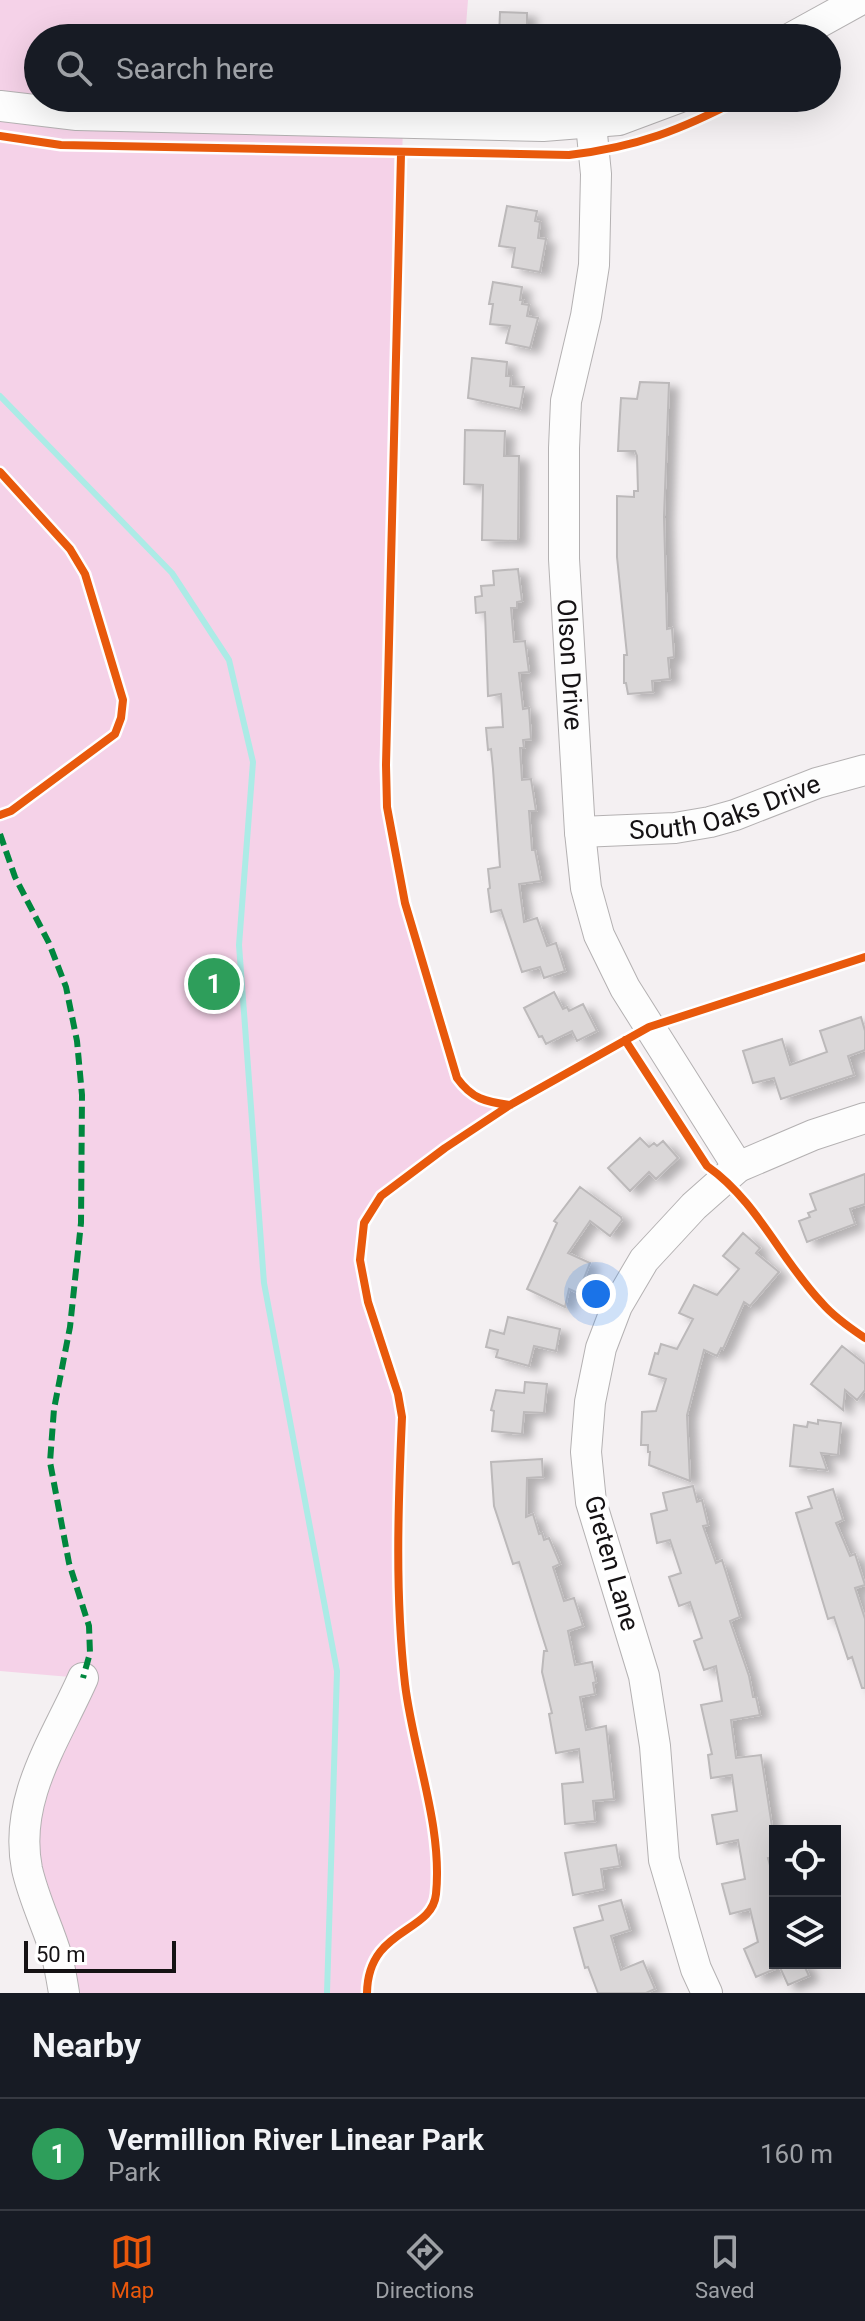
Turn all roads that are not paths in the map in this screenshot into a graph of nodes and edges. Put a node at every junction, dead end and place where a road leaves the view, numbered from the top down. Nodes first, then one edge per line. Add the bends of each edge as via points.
1 (860, 0) edge
2 (816, 24) edge
3 (0, 106) edge
4 (24, 109) edge
5 (51, 112) edge
6 (640, 112) edge
7 (591, 124) junction
8 (865, 770) edge
9 (580, 832) junction
10 (865, 1118) edge
11 (738, 1167) junction
12 (83, 1678) dead end
13 (13, 1807) edge
14 (64, 1993) edge
15 (707, 1993) edge

1 - 2 street
3 - 4 street
5 - 7 street
6 - 7 street
7 - 9 street, Olson Drive via 594,265 566,401 564,448 564,559
8 - 9 street, South Oaks Drive via 710,822
9 - 11 street, Olson Drive via 586,888 599,935 625,988
10 - 11 street, Greten Lane
11 - 15 street, Greten Lane via 644,1260 617,1306 601,1348 586,1452 591,1502 644,1676 664,1860
12 - 13 street via 39,1772
13 - 14 street

